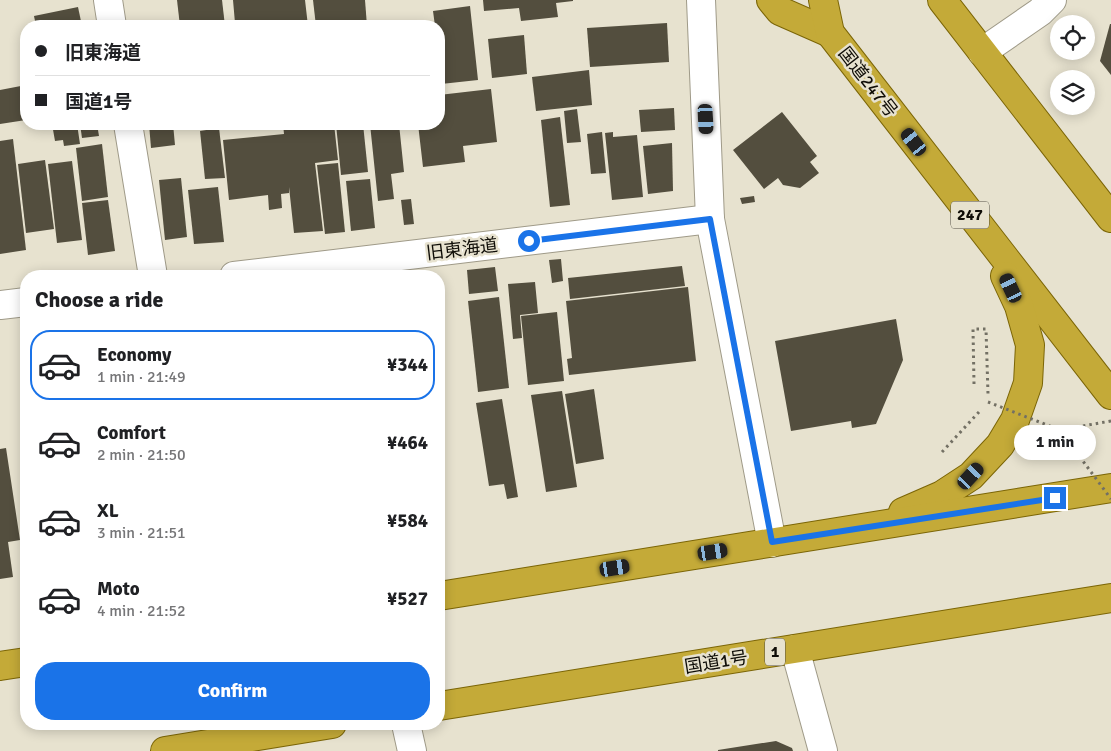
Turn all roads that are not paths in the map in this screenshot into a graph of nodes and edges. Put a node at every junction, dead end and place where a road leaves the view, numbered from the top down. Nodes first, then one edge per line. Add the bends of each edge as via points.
1 (108, 0) edge
2 (701, 0) edge
3 (772, 0) edge
4 (823, 0) edge
5 (942, 0) edge
6 (1052, 0) edge
7 (111, 20) edge
8 (830, 34) junction
9 (982, 52) junction
10 (129, 130) edge
11 (1111, 218) edge
12 (710, 219) junction
13 (985, 234) junction
14 (152, 270) edge
15 (284, 270) edge
16 (20, 303) edge
17 (0, 305) edge
18 (1111, 395) edge
19 (1111, 488) edge
20 (868, 528) junction
21 (772, 542) junction
22 (445, 595) edge
23 (1111, 598) edge
24 (795, 649) junction
25 (20, 663) edge
26 (0, 666) edge
27 (445, 705) edge
28 (295, 730) edge
29 (407, 730) edge
30 (165, 751) edge
31 (412, 751) edge
32 (823, 751) edge

1 - 7 street
2 - 12 street
3 - 8 highway, 247 via 780,11
4 - 8 highway, 国道247号 / 247
5 - 9 highway
6 - 9 street
8 - 13 highway, 国道247号 / 247
9 - 11 highway
10 - 14 street
12 - 15 street, 旧東海道
12 - 21 street
13 - 18 highway, 国道247号 / 247
13 - 20 highway via 1019,306 1030,345 1028,384 1015,420 1000,445 971,476 942,495
16 - 17 street
19 - 20 highway
20 - 21 highway
21 - 22 highway
23 - 24 highway, 国道1号 / 1
24 - 27 highway, 国道1号 / 1
24 - 32 street
25 - 26 highway
28 - 30 highway
29 - 31 street

